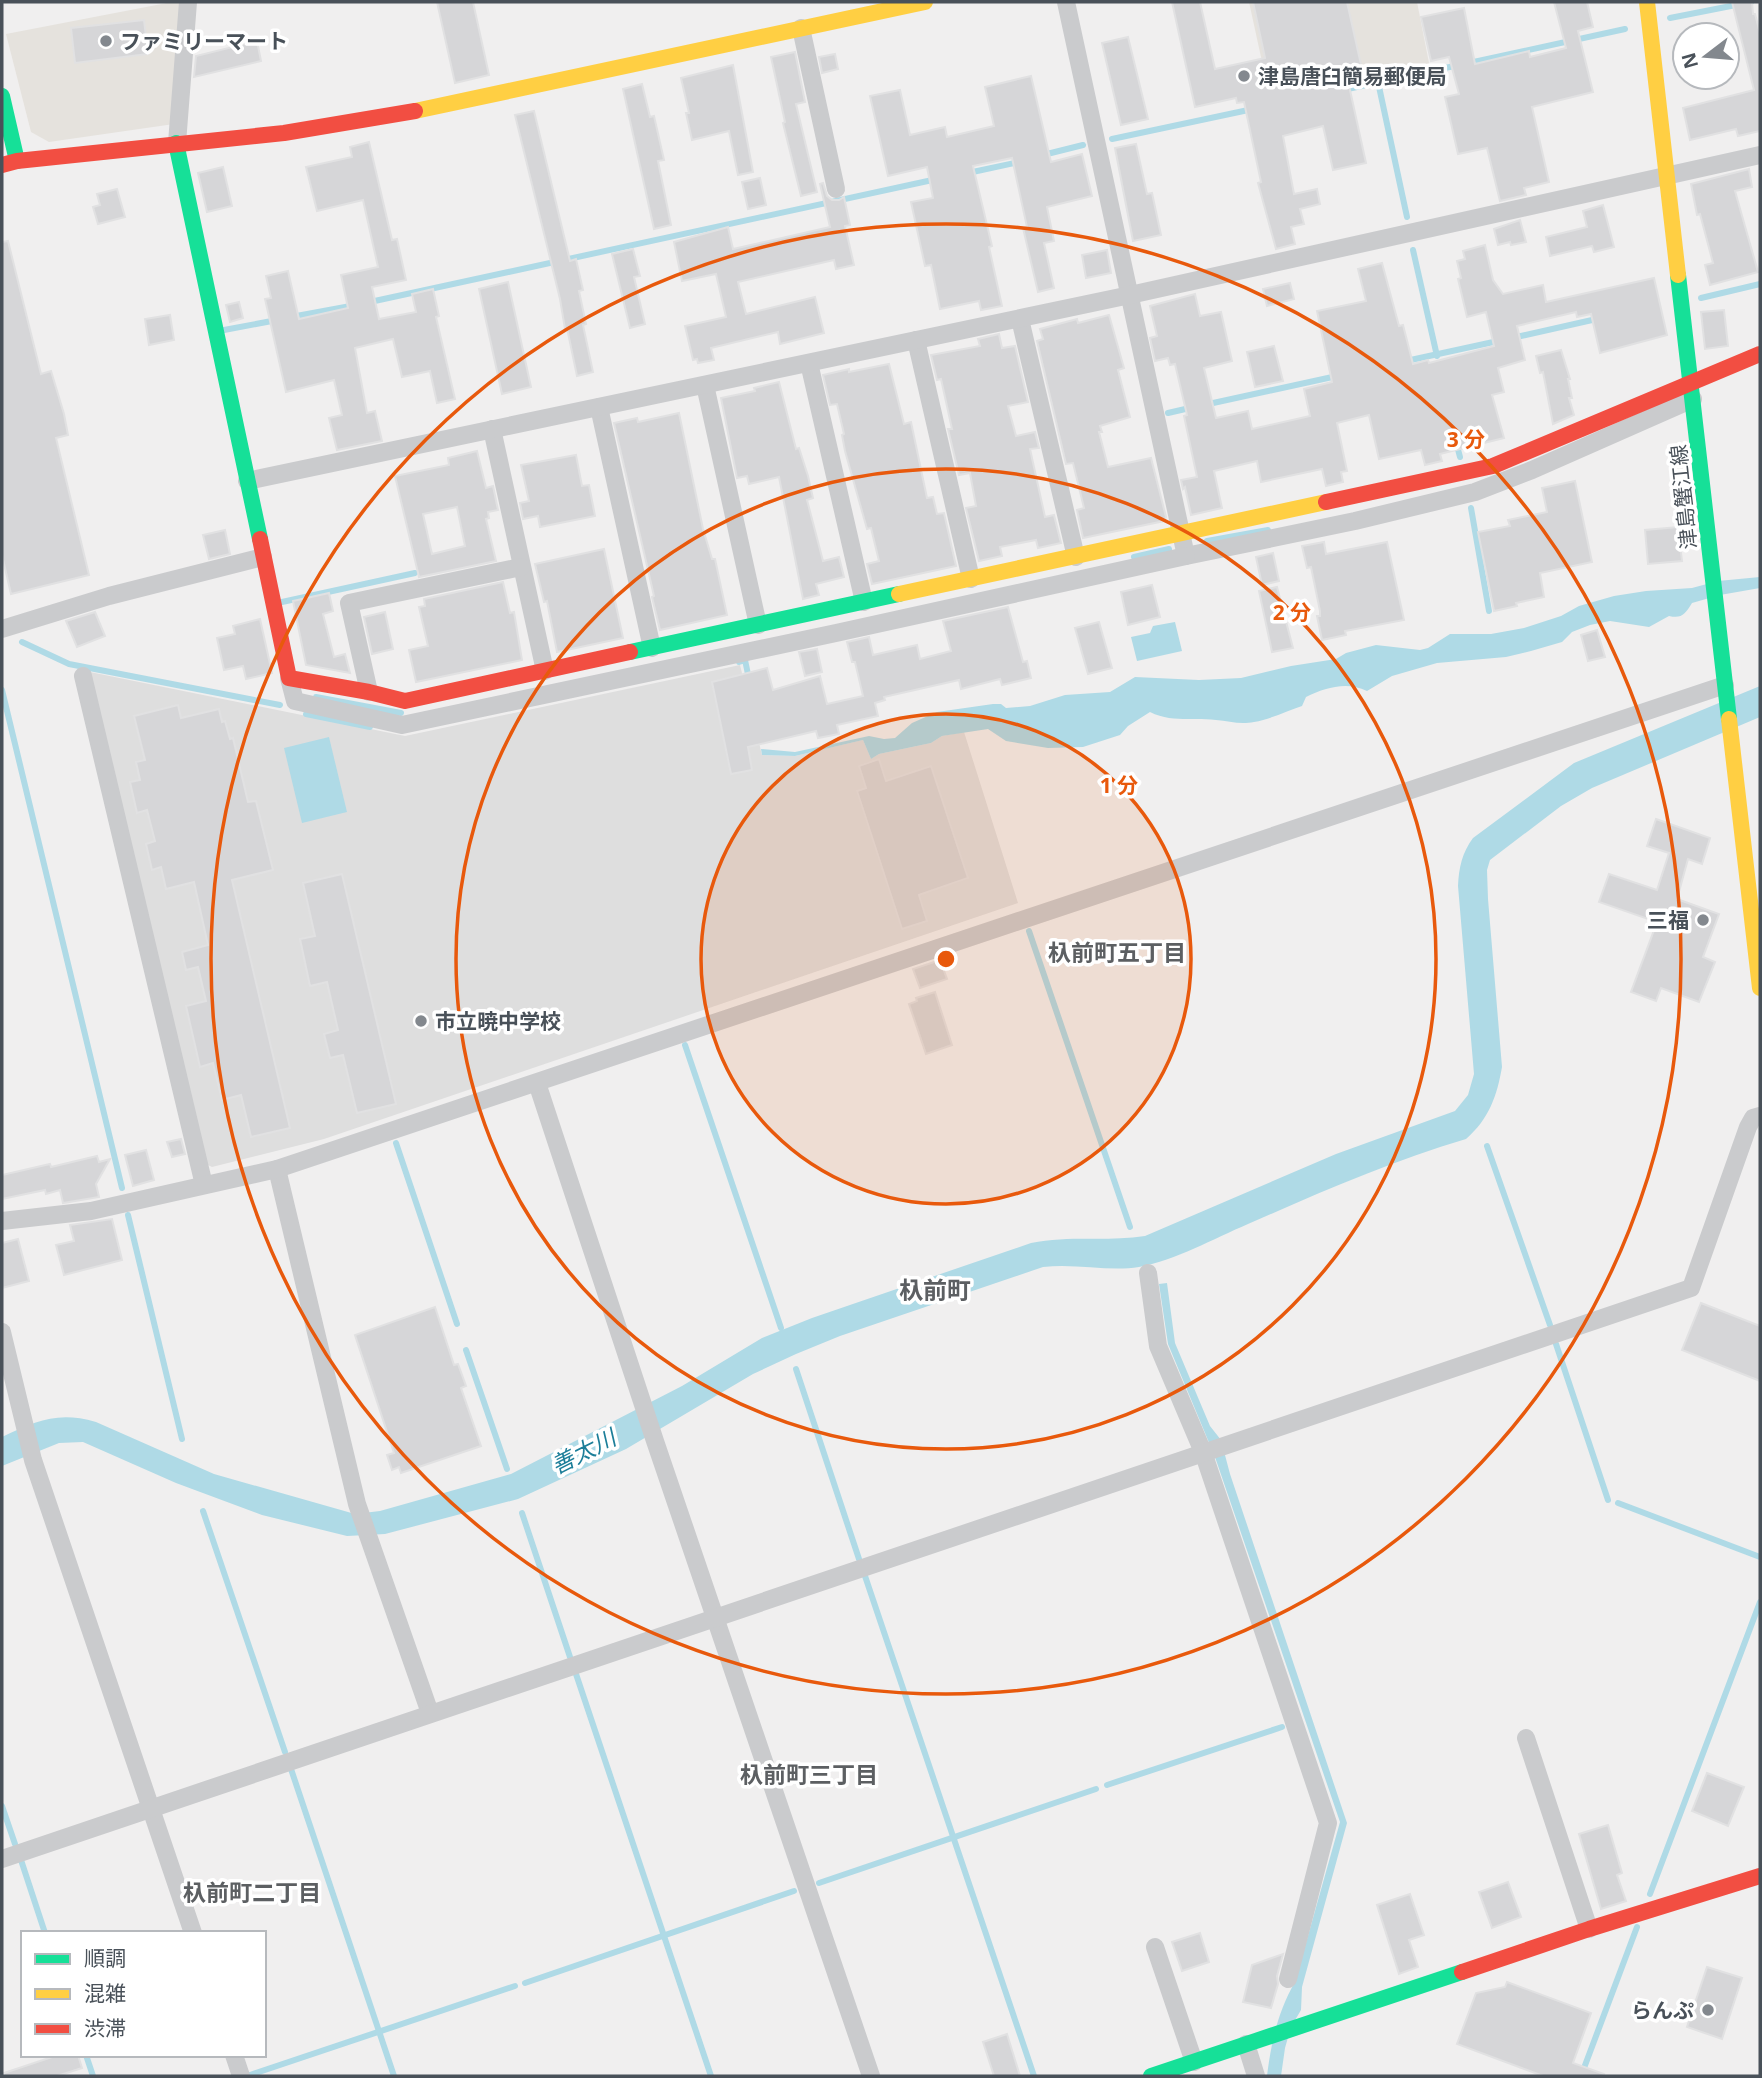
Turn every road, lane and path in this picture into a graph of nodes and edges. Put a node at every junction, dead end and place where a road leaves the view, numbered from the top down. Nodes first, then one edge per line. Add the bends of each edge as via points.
1 (188, 2) edge
2 (925, 2) edge
3 (1066, 2) edge
4 (1647, 2) edge
5 (801, 29) junction
6 (2, 96) edge
7 (176, 144) junction
8 (1760, 155) edge
9 (9, 163) edge
10 (1666, 176) junction
11 (836, 189) dead end
12 (1130, 295) junction
13 (1020, 318) junction
14 (916, 341) junction
15 (1760, 354) edge
16 (809, 363) junction
17 (705, 385) junction
18 (1692, 390) junction
19 (599, 407) junction
20 (492, 429) junction
21 (247, 481) junction
22 (1182, 534) junction
23 (1186, 555) junction
24 (1076, 556) junction
25 (263, 557) junction
26 (521, 567) junction
27 (971, 579) junction
28 (864, 602) junction
29 (758, 625) junction
30 (2, 629) edge
31 (652, 648) junction
32 (545, 671) junction
33 (83, 676) dead end
34 (289, 678) junction
35 (1726, 691) junction
36 (369, 692) junction
37 (1760, 988) edge
38 (537, 1083) junction
39 (1760, 1115) edge
40 (277, 1169) junction
41 (204, 1185) junction
42 (2, 1221) edge
43 (1148, 1273) dead end
44 (2, 1332) edge
45 (1205, 1451) junction
46 (715, 1617) junction
47 (430, 1713) junction
48 (1526, 1738) dead end
49 (151, 1808) junction
50 (2, 1859) edge
51 (1760, 1876) edge
52 (1589, 1929) junction
53 (191, 1931) edge
54 (1155, 1947) dead end
55 (1288, 1979) dead end
56 (1250, 2043) junction
57 (235, 2057) edge
58 (1194, 2062) junction
59 (241, 2076) edge
60 (871, 2076) edge
61 (1152, 2076) edge
62 (1256, 2076) edge

1 - 7 street
2 - 5 street
3 - 12 street
4 - 10 street, 津島蟹江線
5 - 7 street via 393,116
5 - 11 street
6 - 9 street
7 - 9 street
7 - 21 street
8 - 10 street
10 - 12 street
10 - 18 street, 津島蟹江線
12 - 13 street
12 - 22 street
13 - 14 street
13 - 24 street
14 - 16 street
14 - 27 street
15 - 18 street
16 - 17 street
16 - 28 street
17 - 19 street
17 - 29 street
18 - 22 street via 1493,466
18 - 23 street via 1532,470 1475,492
18 - 35 street, 津島蟹江線
19 - 20 street
19 - 31 street
20 - 21 street
20 - 26 street
21 - 25 street
22 - 23 street
22 - 24 street
23 - 34 street via 402,725 295,701
24 - 27 street
25 - 30 street
25 - 34 street
26 - 32 street
26 - 36 street via 349,603
27 - 28 street
28 - 29 street
29 - 31 street
31 - 32 street
32 - 36 street via 405,701
33 - 41 street
34 - 36 street
35 - 37 street, 津島蟹江線
35 - 38 street
38 - 40 street
38 - 46 street
39 - 45 street via 1748,1127 1690,1288
40 - 41 street
40 - 47 street via 358,1504
41 - 42 street via 91,1211
43 - 45 street via 1158,1346
44 - 49 street via 33,1460
45 - 46 street
45 - 55 street via 1328,1823
46 - 47 street
46 - 60 street
47 - 49 street
48 - 52 street
49 - 50 street
49 - 53 street
51 - 52 street
52 - 56 street
54 - 58 street
56 - 58 street
56 - 62 street
57 - 59 street
58 - 61 street

